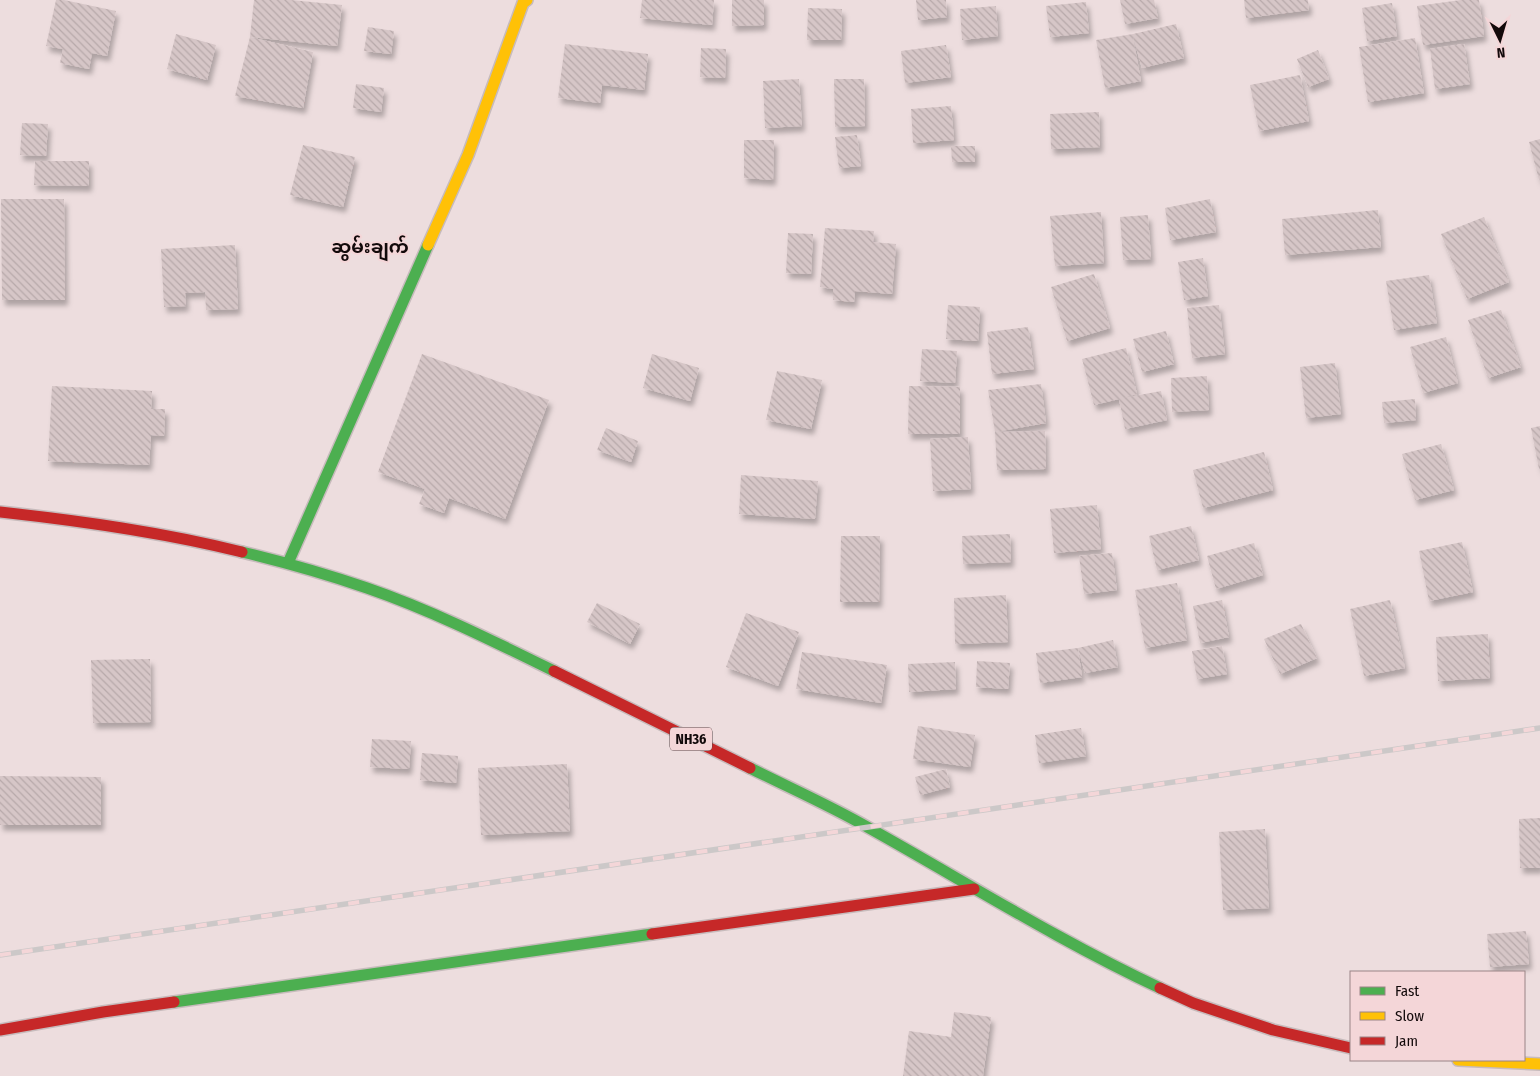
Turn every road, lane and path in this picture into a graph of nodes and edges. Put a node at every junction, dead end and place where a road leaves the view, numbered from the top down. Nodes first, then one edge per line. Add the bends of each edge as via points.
1 (528, 0) edge
2 (0, 512) edge
3 (288, 563) junction
4 (974, 889) junction
5 (0, 1030) edge
6 (1350, 1048) edge
7 (1478, 1061) edge
8 (1540, 1064) edge

1 - 3 main road via 523,3 468,155
2 - 3 main road, NH36 via 194,540
3 - 4 main road, NH36 via 368,588 471,630 868,827
4 - 5 main road via 113,1011
4 - 6 main road, NH36 via 1109,964 1193,1003 1273,1030
7 - 8 main road

